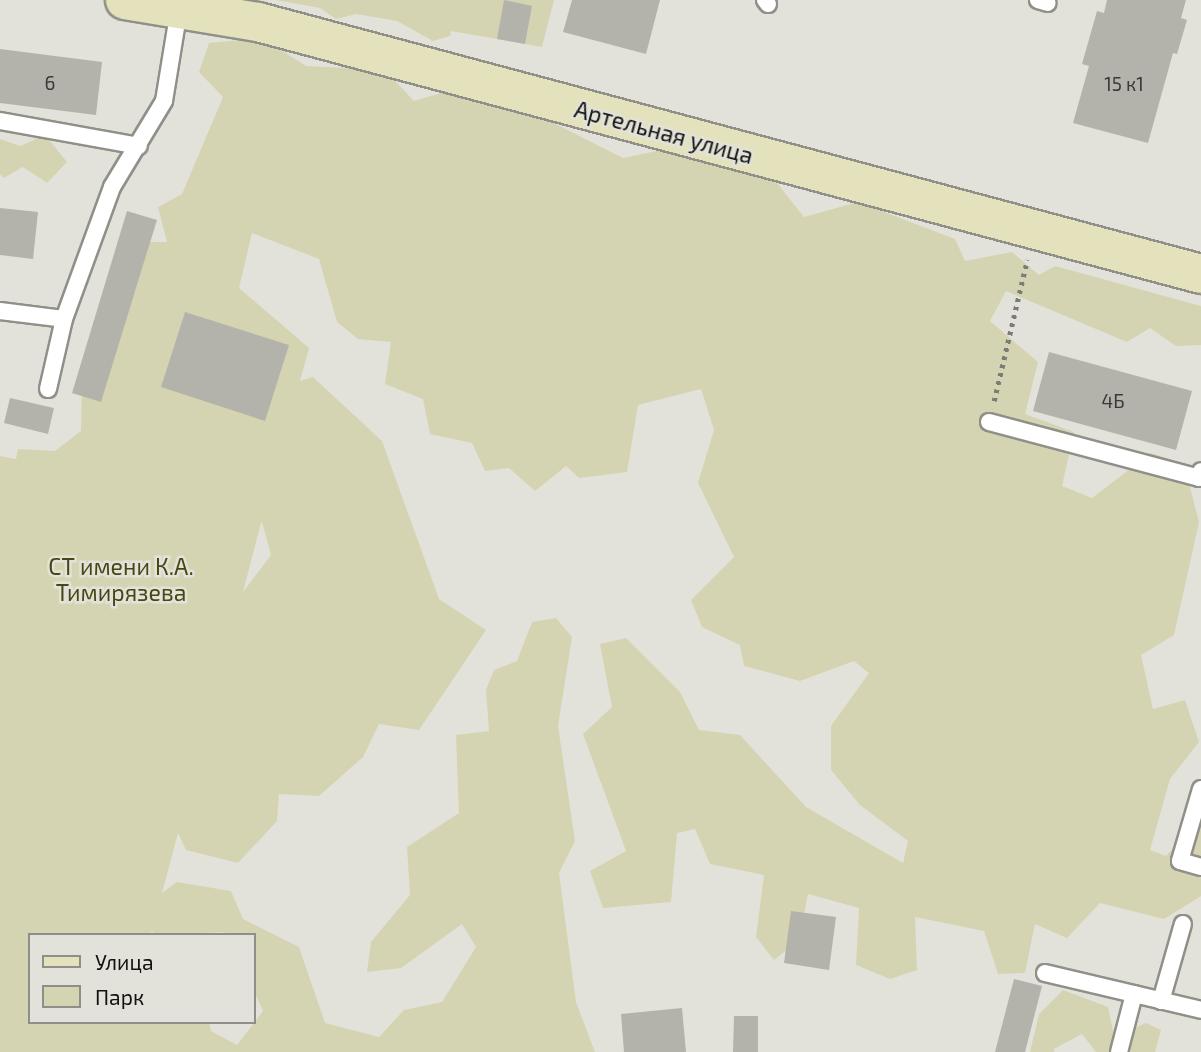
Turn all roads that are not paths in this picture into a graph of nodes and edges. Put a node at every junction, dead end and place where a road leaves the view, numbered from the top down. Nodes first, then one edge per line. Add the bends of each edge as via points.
1 (124, 0) edge
2 (179, 7) junction
3 (0, 121) edge
4 (139, 146) junction
5 (1201, 274) edge
6 (0, 311) edge
7 (64, 319) junction
8 (48, 389) dead end
9 (989, 422) road end
10 (1201, 471) edge
11 (1201, 789) edge
12 (1201, 867) edge
13 (1182, 924) dead end
14 (1045, 973) dead end
15 (1134, 994) junction
16 (1161, 1001) junction
17 (1201, 1010) edge
18 (1119, 1052) edge

1 - 2 street, Артельная улица
2 - 4 lane via 164,101
2 - 5 street, Артельная улица via 258,22
3 - 4 lane
4 - 7 lane via 112,187
6 - 7 lane
7 - 8 lane
9 - 10 lane via 1199,478
11 - 12 lane via 1180,861
13 - 16 lane
14 - 15 lane
15 - 16 lane
15 - 18 lane
16 - 17 lane

